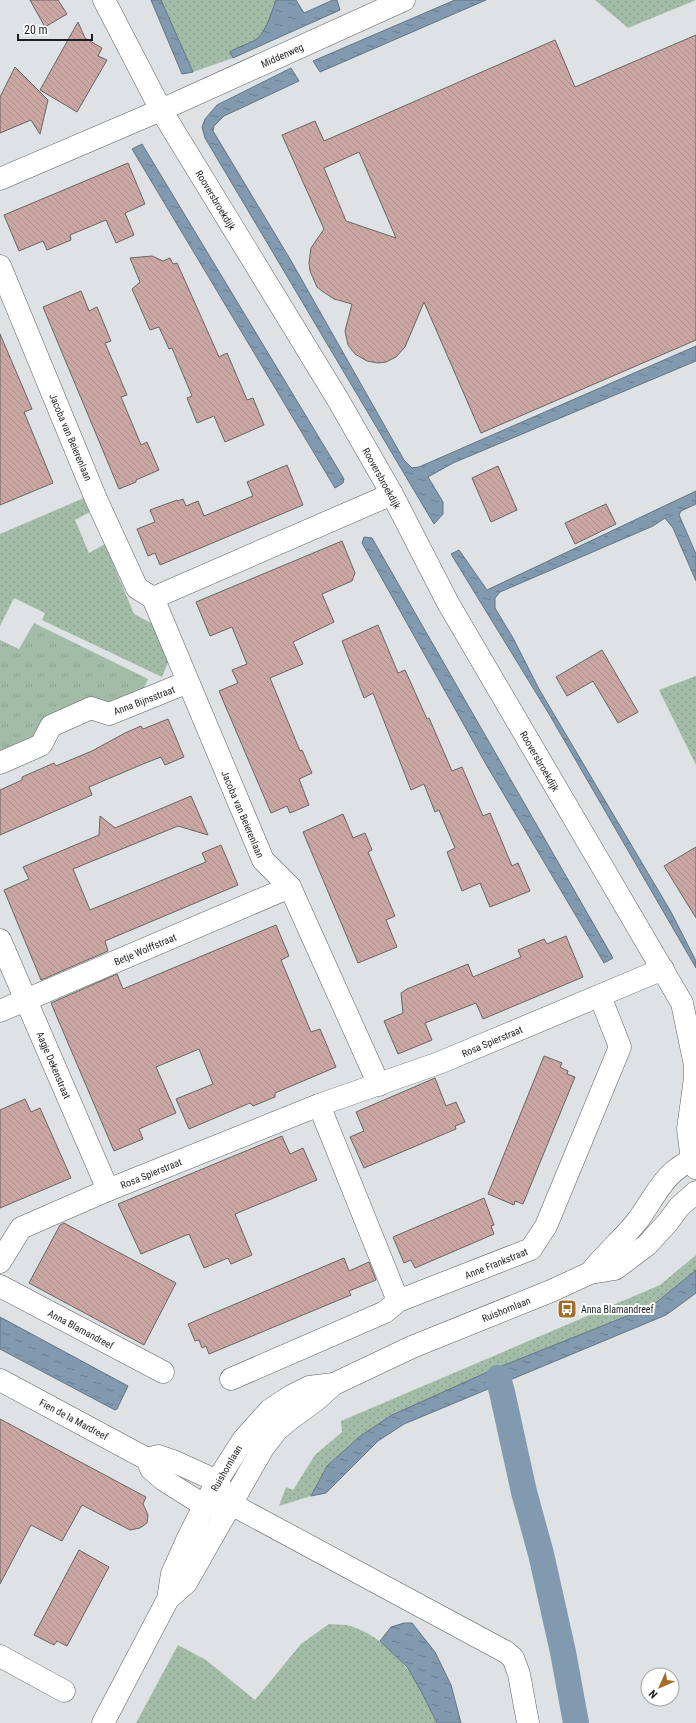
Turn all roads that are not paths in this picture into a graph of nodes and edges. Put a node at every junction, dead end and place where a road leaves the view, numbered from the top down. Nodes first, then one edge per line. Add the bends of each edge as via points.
1 (104, 0) edge
2 (404, 0) edge
3 (161, 110) junction
4 (0, 179) edge
5 (0, 266) edge
6 (392, 494) junction
7 (153, 598) junction
8 (188, 682) junction
9 (0, 763) edge
10 (290, 887) junction
11 (0, 940) edge
12 (663, 969) junction
13 (600, 996) junction
14 (26, 1000) junction
15 (689, 1009) edge
16 (0, 1011) edge
17 (379, 1085) junction
18 (319, 1105) junction
19 (695, 1162) edge
20 (108, 1190) junction
21 (696, 1192) edge
22 (0, 1262) edge
23 (590, 1273) junction
24 (0, 1286) edge
25 (398, 1302) junction
26 (162, 1372) dead end
27 (231, 1379) dead end
28 (0, 1380) edge
29 (334, 1384) junction
30 (147, 1459) junction
31 (217, 1481) junction
32 (231, 1504) junction
33 (205, 1506) junction
34 (168, 1599) junction
35 (0, 1656) edge
36 (64, 1691) dead end
37 (103, 1723) edge
38 (528, 1723) edge

1 - 3 street, Rooversbroekdijk
2 - 3 street, Middenweg
3 - 4 street
3 - 6 street, Rooversbroekdijk
5 - 7 street, Jacoba van Beierenlaan via 96,499 136,588
6 - 7 street
6 - 12 street, Rooversbroekdijk via 448,603
7 - 8 street, Jacoba van Beierenlaan
8 - 9 street, Anna Bijnsstraat via 109,714 91,708 50,726 41,746
8 - 10 street, Jacoba van Beierenlaan via 263,860
10 - 14 street, Betje Wolffstraat
10 - 17 street, Jacoba van Beierenlaan
11 - 14 street, Aagje Dekenstraat
12 - 13 street, Rosa Spierstraat
12 - 15 street, Rooversbroekdijk
13 - 17 street, Rosa Spierstraat via 439,1063
13 - 25 street, Anne Frankstraat via 620,1047 546,1226 531,1249
14 - 16 street, Betje Wolffstraat
14 - 20 street, Aagje Dekenstraat
15 - 19 street, Rooversbroekdijk via 695,1078 688,1128
17 - 18 street, Rosa Spierstraat
18 - 20 street, Rosa Spierstraat
18 - 25 street
19 - 23 street, Ruishornlaan via 678,1168 665,1179 638,1220
20 - 22 street, Rosa Spierstraat via 21,1228
21 - 23 street, Ruishornlaan via 631,1258 615,1269
23 - 29 street, Ruishornlaan via 412,1347
24 - 26 street, Anna Blamandreef
25 - 27 street, Anne Frankstraat via 385,1312
28 - 30 street, Fien de la Mardreef
29 - 31 street, Ruishornlaan via 309,1387 270,1410 243,1440
29 - 32 street, Ruishornlaan via 277,1430
30 - 31 street, Fien de la Mardreef via 159,1456 185,1465
30 - 33 street, Fien de la Mardreef via 151,1469 164,1480
31 - 32 street
31 - 33 street, Ruishornlaan
32 - 33 street
32 - 34 street, Ruishornlaan via 186,1583
32 - 38 street via 506,1652 513,1658 519,1674
33 - 34 street, Ruishornlaan via 172,1574
34 - 37 street, Ruishornlaan
35 - 36 street

